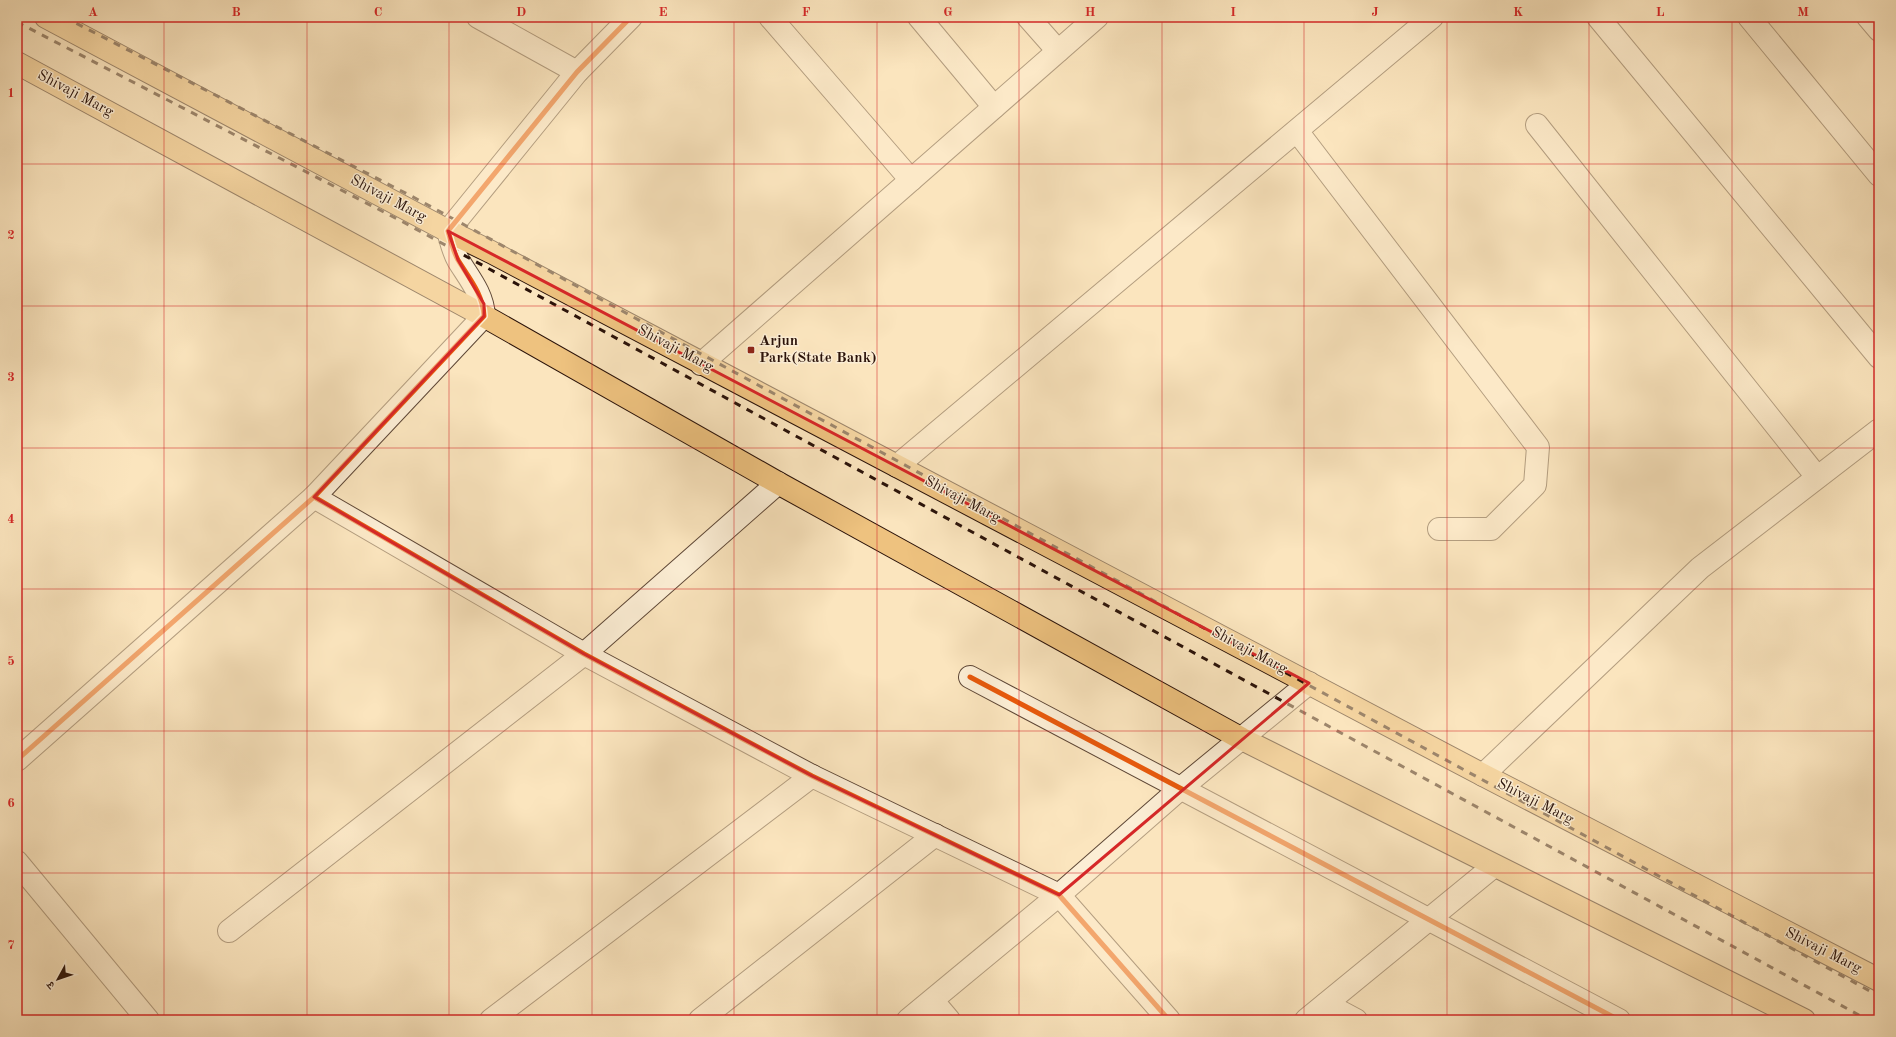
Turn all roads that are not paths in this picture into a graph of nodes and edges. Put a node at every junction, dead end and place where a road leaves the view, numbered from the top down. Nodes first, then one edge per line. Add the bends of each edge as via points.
1 (46, 17) edge
2 (478, 17) edge
3 (631, 17) edge
4 (770, 17) edge
5 (919, 17) edge
6 (1028, 17) edge
7 (1097, 17) edge
8 (1432, 17) edge
9 (1598, 17) edge
10 (1749, 17) edge
11 (1868, 17) edge
12 (1879, 30) edge
13 (1058, 51) junction
14 (17, 63) edge
15 (577, 72) junction
16 (994, 107) junction
17 (1537, 125) dead end
18 (1297, 131) junction
19 (1879, 175) edge
20 (911, 180) junction
21 (448, 231) junction
22 (484, 316) junction
23 (1879, 357) edge
24 (701, 364) junction
25 (1879, 430) edge
26 (897, 466) junction
27 (1817, 477) junction
28 (778, 483) junction
29 (314, 497) junction
30 (1439, 529) dead end
31 (584, 654) junction
32 (970, 677) dead end
33 (1310, 683) junction
34 (1242, 739) junction
35 (17, 760) edge
36 (1483, 775) junction
37 (812, 776) junction
38 (1181, 788) junction
39 (935, 835) junction
40 (17, 862) edge
41 (1494, 866) junction
42 (1060, 895) junction
43 (1430, 919) junction
44 (229, 931) dead end
45 (1879, 980) edge
46 (933, 1001) junction
47 (1326, 1004) junction
48 (148, 1020) edge
49 (491, 1020) edge
50 (700, 1020) edge
51 (908, 1020) edge
52 (949, 1020) edge
53 (1169, 1020) edge
54 (1306, 1020) edge
55 (1356, 1020) edge
56 (1619, 1020) edge
57 (1804, 1020) edge

1 - 21 main road, Shivaji Marg
2 - 15 street
3 - 15 street
4 - 20 street
5 - 16 street
6 - 13 street
7 - 13 street
8 - 18 street
9 - 23 street
10 - 19 street
11 - 12 street
13 - 16 street
14 - 22 main road, Shivaji Marg
15 - 21 street
16 - 20 street
17 - 27 street
18 - 26 street
18 - 30 street via 1538,447 1535,484 1491,529
20 - 24 street
21 - 22 street via 452,246 484,304
21 - 24 main road, Shivaji Marg
22 - 28 main road, Shivaji Marg
22 - 29 street
24 - 26 main road, Shivaji Marg
25 - 27 street
26 - 33 main road, Shivaji Marg
27 - 36 street via 1700,568
28 - 31 street
28 - 34 main road, Shivaji Marg
29 - 31 street
29 - 35 street
31 - 37 street
31 - 44 street
32 - 38 street
33 - 34 street
33 - 36 main road, Shivaji Marg
34 - 38 street
34 - 41 main road, Shivaji Marg
36 - 45 main road, Shivaji Marg
37 - 39 street
37 - 49 street
38 - 42 street
38 - 43 street
39 - 42 street
39 - 50 street
40 - 48 street
41 - 43 street
41 - 57 main road, Shivaji Marg
42 - 46 street
42 - 53 street
43 - 47 street
43 - 56 street
46 - 51 street
46 - 52 street
47 - 54 street
47 - 55 street

